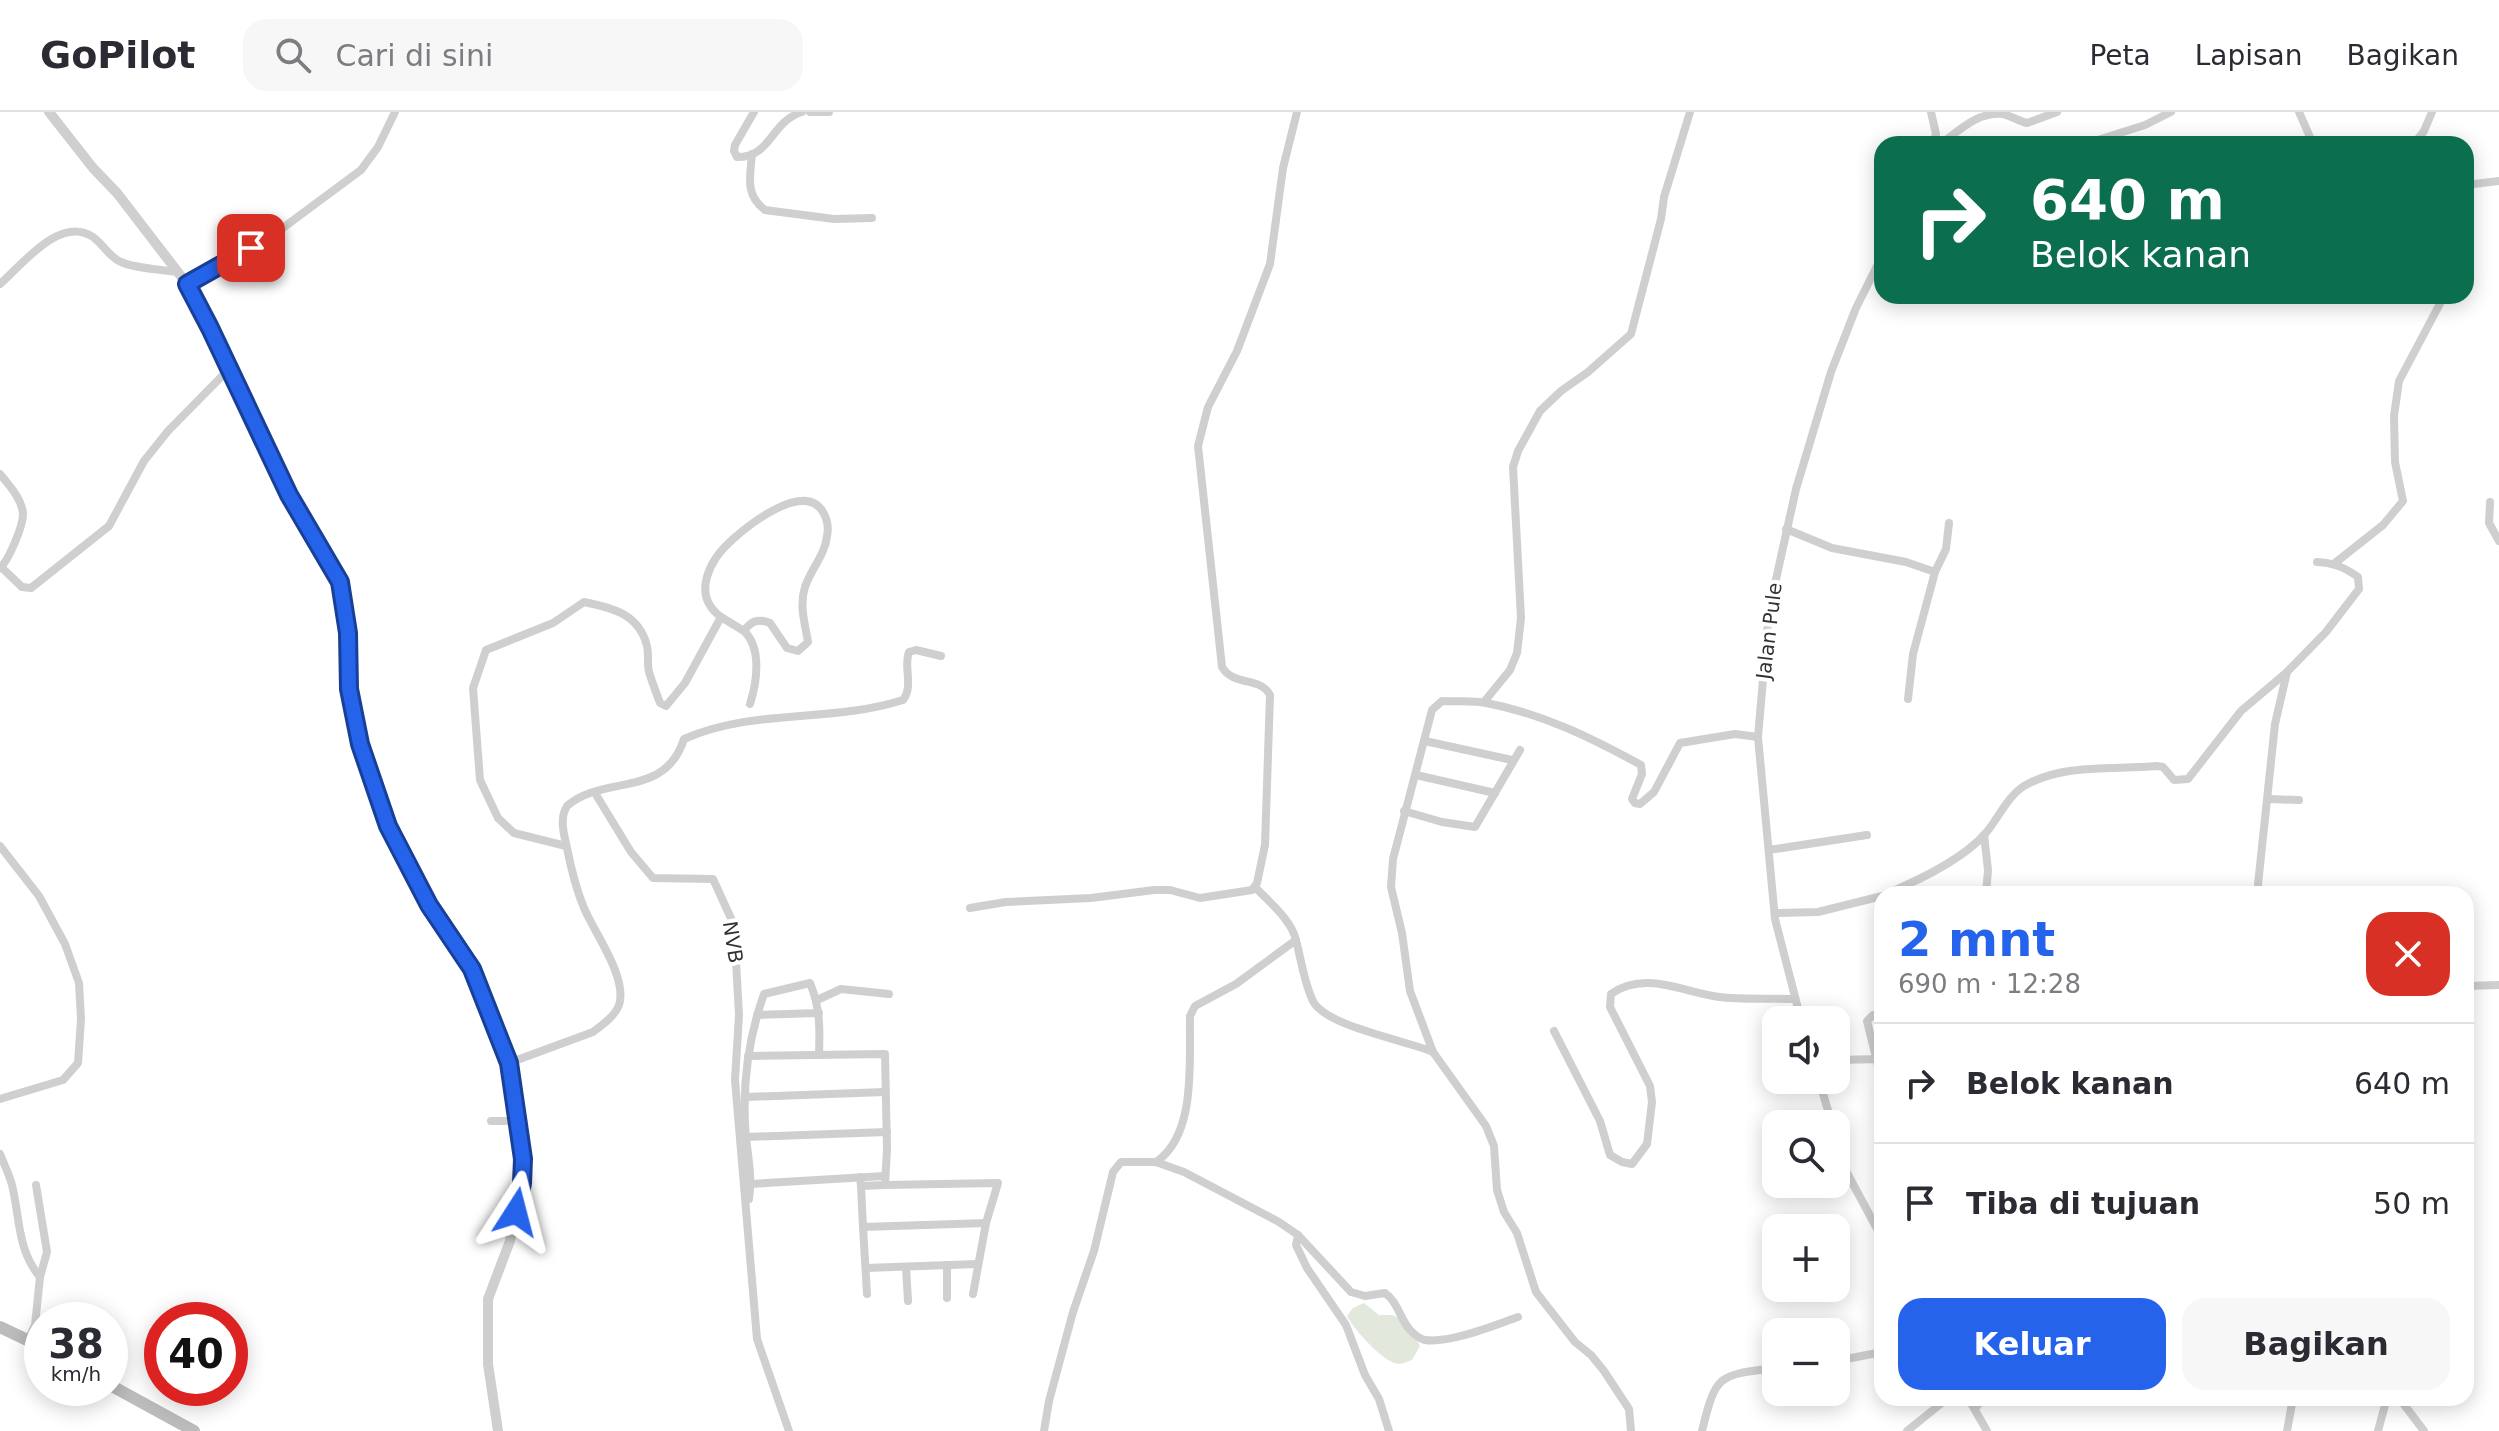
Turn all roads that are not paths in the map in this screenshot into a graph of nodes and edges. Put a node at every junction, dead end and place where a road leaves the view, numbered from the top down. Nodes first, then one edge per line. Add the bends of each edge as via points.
1 (49, 112) edge
2 (395, 112) edge
3 (754, 112) edge
4 (802, 112) edge
5 (810, 112) edge
6 (829, 112) edge
7 (1297, 112) edge
8 (1690, 112) edge
9 (1931, 112) edge
10 (2057, 112) edge
11 (2171, 112) edge
12 (2299, 112) edge
13 (2432, 112) edge
14 (1936, 134) edge
15 (1952, 136) edge
16 (2110, 136) edge
17 (2310, 136) edge
18 (2420, 136) edge
19 (752, 154) junction
20 (2499, 181) edge
21 (2474, 184) edge
22 (872, 218) dead end
23 (177, 272) junction
24 (1874, 272) edge
25 (0, 284) edge
26 (187, 284) junction
27 (2440, 304) edge
28 (229, 369) junction
29 (0, 474) edge
30 (2490, 502) dead end
31 (1949, 523) dead end
32 (1786, 529) junction
33 (2499, 541) edge
34 (2317, 562) dead end
35 (2335, 563) junction
36 (0, 568) edge
37 (1935, 572) junction
38 (721, 617) junction
39 (744, 631) junction
40 (941, 656) dead end
41 (2287, 672) junction
42 (1908, 699) dead end
43 (1484, 702) junction
44 (750, 704) dead end
45 (1758, 737) junction
46 (1425, 741) junction
47 (1520, 750) dead end
48 (1512, 760) junction
49 (1416, 775) junction
50 (595, 793) junction
51 (1495, 793) junction
52 (2269, 799) junction
53 (2299, 800) dead end
54 (1404, 811) junction
55 (1867, 835) dead end
56 (1984, 835) junction
57 (0, 846) edge
58 (566, 846) junction
59 (1769, 850) junction
60 (1902, 886) edge
61 (1987, 886) edge
62 (2258, 886) edge
63 (1255, 887) junction
64 (1874, 898) edge
65 (970, 908) dead end
66 (1775, 913) junction
67 (1296, 940) junction
68 (2499, 985) edge
69 (2474, 986) edge
70 (889, 994) dead end
71 (1794, 999) junction
72 (817, 1000) junction
73 (1796, 1006) edge
74 (819, 1013) junction
75 (757, 1015) junction
76 (1874, 1015) edge
77 (1554, 1031) dead end
78 (1874, 1045) edge
79 (1433, 1052) junction
80 (819, 1054) junction
81 (748, 1056) junction
82 (1874, 1059) edge
83 (1850, 1060) edge
84 (509, 1063) junction
85 (885, 1092) junction
86 (745, 1097) junction
87 (0, 1099) edge
88 (491, 1121) dead end
89 (518, 1121) junction
90 (887, 1132) junction
91 (746, 1137) junction
92 (0, 1154) edge
93 (1156, 1162) junction
94 (1850, 1178) edge
95 (884, 1181) junction
96 (860, 1182) junction
97 (751, 1184) junction
98 (36, 1185) dead end
99 (747, 1210) junction
100 (986, 1223) junction
101 (1874, 1223) edge
102 (863, 1227) junction
103 (1298, 1235) junction
104 (977, 1264) junction
105 (947, 1265) junction
106 (906, 1267) junction
107 (866, 1268) junction
108 (40, 1277) junction
109 (867, 1294) dead end
110 (973, 1294) dead end
111 (947, 1298) dead end
112 (908, 1301) dead end
113 (37, 1302) edge
114 (1518, 1317) dead end
115 (0, 1327) edge
116 (24, 1338) edge
117 (1874, 1354) edge
118 (1850, 1358) edge
119 (1762, 1369) edge
120 (128, 1395) edge
121 (1938, 1406) edge
122 (1973, 1406) edge
123 (1977, 1406) edge
124 (2292, 1406) edge
125 (2385, 1406) edge
126 (2405, 1406) edge
127 (1975, 1409) junction
128 (194, 1431) edge
129 (498, 1431) edge
130 (789, 1431) edge
131 (1044, 1431) edge
132 (1389, 1431) edge
133 (1631, 1431) edge
134 (1702, 1431) edge
135 (1907, 1431) edge
136 (1987, 1431) edge
137 (2287, 1431) edge
138 (2378, 1431) edge
139 (2424, 1431) edge

1 - 23 street
2 - 26 street via 361,170 272,236
3 - 19 street via 734,151 740,157
4 - 19 street via 780,123 766,145
5 - 6 street
7 - 63 street via 1270,264 1237,351 1208,407 1198,446 1222,667 1232,678 1261,685 1270,695 1265,845
8 - 43 street via 1631,334 1540,411 1518,451 1513,467 1521,618 1517,653
9 - 14 street
10 - 15 street via 2027,123 2005,114 1981,114
11 - 16 street
12 - 17 street
13 - 18 street
19 - 22 street via 749,189 765,210
20 - 21 street
23 - 25 street via 120,262 80,231 55,236
23 - 26 street
24 - 32 street, Jalan Pule via 1831,372
26 - 28 street
27 - 35 street via 2399,381 2395,462 2403,501 2383,525
28 - 36 street via 144,461 109,526 31,588 22,587
28 - 84 street via 289,495 340,582 360,744 388,826 429,905 472,969
29 - 36 street via 14,490 23,514 10,556
30 - 33 street via 2489,523
31 - 37 street via 1946,549
32 - 37 street via 1832,548
32 - 45 street, Jalan Pule via 1769,611
34 - 35 street
35 - 41 street via 2358,577 2359,589
37 - 42 street via 1913,654
38 - 39 street
38 - 39 street via 707,604 704,590 728,543 768,511 814,502 824,513 828,532 805,587 802,615 808,642 798,651 787,648 764,621 749,623
38 - 58 street via 685,683 666,706 660,703 649,670 642,631 635,620 611,607 584,602 553,623 486,650 473,688 480,780 498,818 514,833
39 - 44 street via 755,656
40 - 50 street via 909,652 908,693 899,702 832,716 743,721 700,732 684,739 678,756 657,774
41 - 52 street via 2275,724
41 - 56 street via 2241,711 2188,779 2174,780 2157,766 2059,773 2021,788
43 - 45 street via 1550,720 1641,765 1632,799 1640,804 1654,792 1680,743 1735,734
43 - 46 street via 1442,701 1432,710
45 - 59 street, Jalan Pule
46 - 48 street
46 - 49 street
47 - 48 street
48 - 51 street
49 - 51 street
49 - 54 street
50 - 58 street via 572,801 563,812
50 - 99 street, NVB via 653,878 713,879 734,925 739,1015 735,1080
51 - 54 street via 1475,827
52 - 53 street
52 - 62 street
54 - 79 street via 1391,887 1410,991
55 - 59 street
56 - 60 street via 1945,864
56 - 61 street
57 - 87 street via 33,888 65,944 79,983 81,1019 78,1063 69,1076
58 - 84 street via 579,897 619,984 619,1005 593,1032
59 - 66 street, Jalan Pule
63 - 65 street via 1242,894 1200,898 1154,890
63 - 67 street via 1295,932
64 - 66 street via 1818,912
66 - 71 street, Jalan Pule
67 - 79 street via 1313,1001 1324,1015
67 - 93 street via 1236,984 1195,1006 1190,1016 1190,1093 1170,1153
68 - 69 street
70 - 72 street via 841,989
71 - 73 street, Jalan Pule
71 - 77 street via 1718,997 1660,983 1631,984 1611,994 1610,1007 1650,1086 1652,1102 1647,1144 1632,1164 1610,1155 1600,1121
72 - 74 street
72 - 75 street via 810,983 800,984 764,994
74 - 75 street
74 - 80 street
75 - 81 street
76 - 78 street via 1867,1021
79 - 133 street via 1486,1126 1494,1146 1497,1190 1536,1292 1604,1371 1629,1409
80 - 81 street
80 - 85 street via 885,1054
81 - 86 street
82 - 83 street
84 - 89 street
85 - 86 street
85 - 90 street
86 - 91 street
88 - 89 street
89 - 129 street via 522,1183 510,1241 488,1299 488,1364
90 - 91 street
90 - 95 street
91 - 97 street
92 - 108 street via 21,1241
93 - 103 street via 1226,1193
93 - 131 street via 1116,1165
94 - 101 street
95 - 96 street
95 - 100 street via 998,1183
96 - 97 street
96 - 102 street
97 - 99 street
98 - 108 street via 47,1252
99 - 130 street via 757,1339
100 - 102 street
100 - 104 street
102 - 107 street
103 - 114 street via 1351,1292 1392,1298 1404,1323 1425,1340 1473,1333
103 - 132 street via 1296,1245 1346,1325
104 - 105 street
104 - 110 street
105 - 106 street
105 - 111 street
106 - 107 street
106 - 112 street
107 - 109 street
108 - 113 street
115 - 116 main road
117 - 118 street
119 - 134 street via 1722,1379
120 - 128 main road
121 - 135 street
122 - 127 street
123 - 127 street
124 - 137 street
125 - 138 street
126 - 139 street
127 - 136 street

